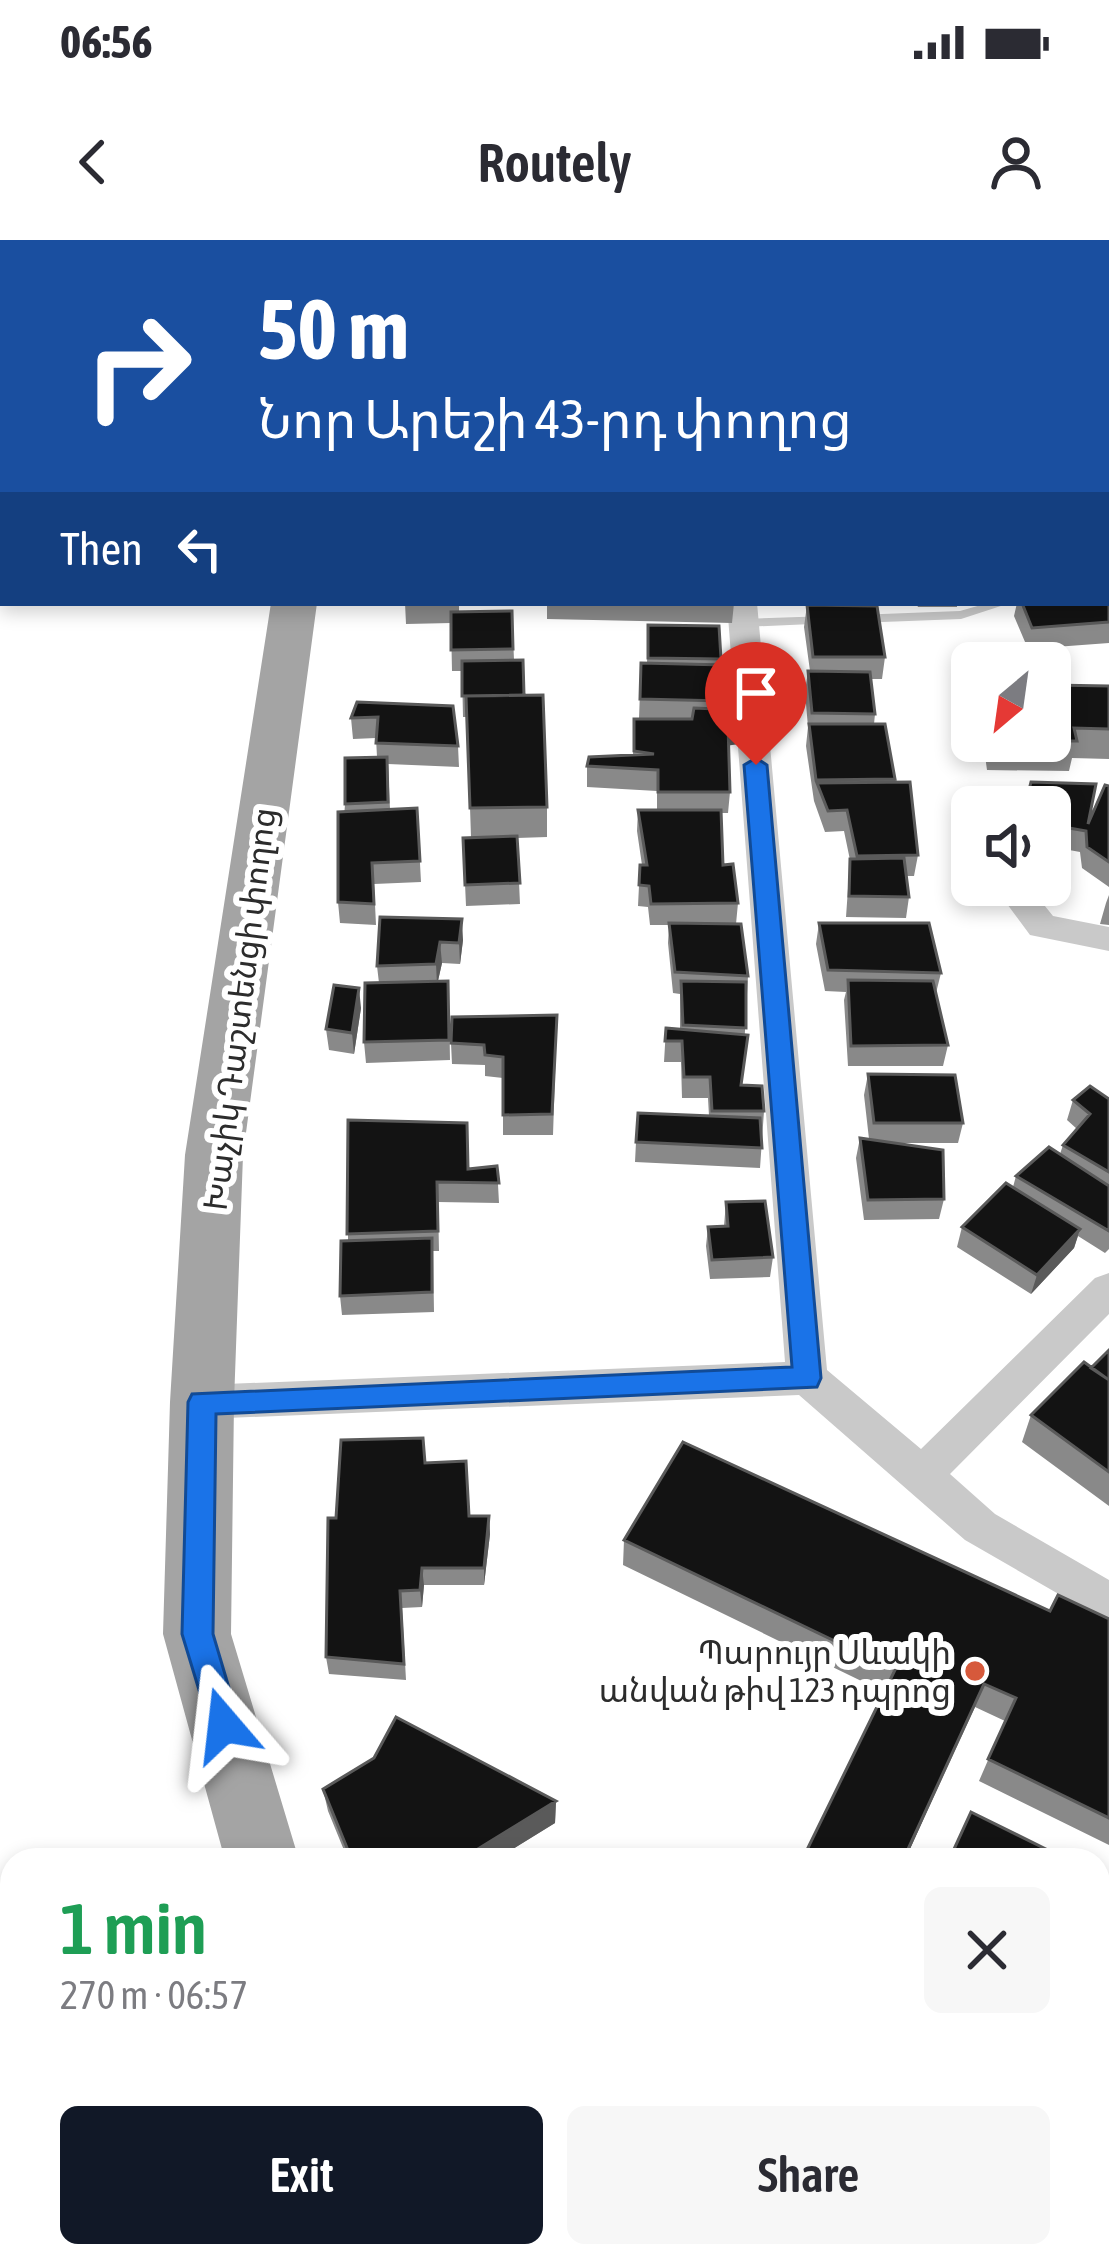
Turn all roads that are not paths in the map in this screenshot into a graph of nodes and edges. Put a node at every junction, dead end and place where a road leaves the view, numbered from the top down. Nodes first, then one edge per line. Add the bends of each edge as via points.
1 (294, 606) edge
2 (992, 606) edge
3 (743, 613) edge
4 (1026, 906) edge
5 (1109, 939) edge
6 (1109, 1289) edge
7 (807, 1378) junction
8 (202, 1402) junction
9 (922, 1474) junction
10 (1109, 1603) edge
11 (238, 1771) junction
12 (259, 1848) edge
13 (278, 1848) edge

1 - 8 main road, Խաչիկ Դաշտենցի փողոց via 214,1155
2 - 3 lane via 961,615
3 - 7 street
4 - 5 street via 1042,926
6 - 9 street
7 - 8 street
7 - 9 street
8 - 11 main road, Խաչիկ Դաշտենցի փողոց via 197,1634
9 - 10 street via 980,1527
11 - 12 main road, Խաչիկ Դաշտենցի փողոց
11 - 13 main road, Խաչիկ Դաշտենցի փողոց

